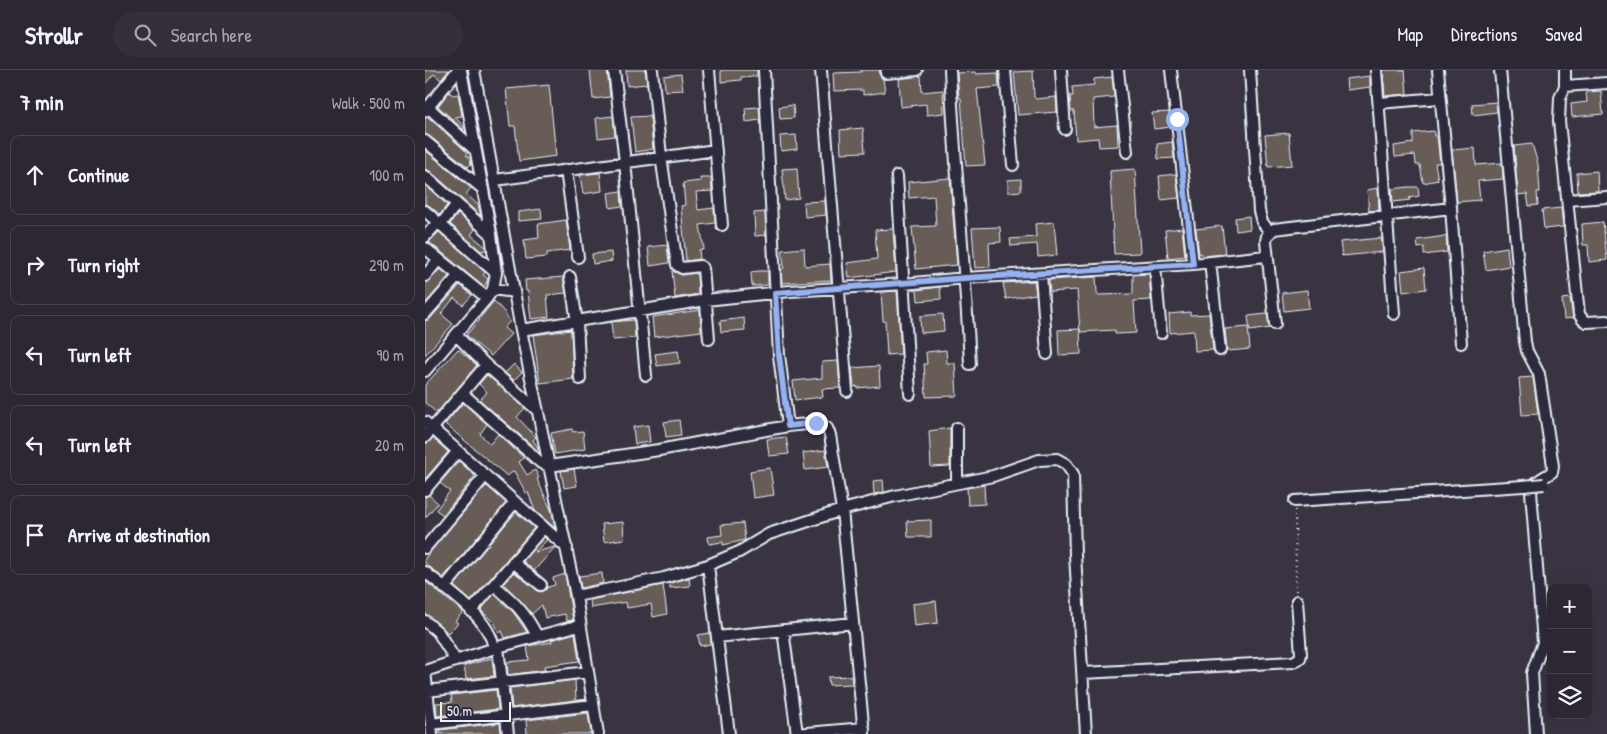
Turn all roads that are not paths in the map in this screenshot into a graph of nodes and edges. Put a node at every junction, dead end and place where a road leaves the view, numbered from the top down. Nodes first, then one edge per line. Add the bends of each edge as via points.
1 (460, 70) edge
2 (475, 70) edge
3 (614, 70) edge
4 (652, 70) edge
5 (709, 70) edge
6 (764, 70) edge
7 (821, 70) edge
8 (917, 70) edge
9 (950, 70) edge
10 (1005, 70) edge
11 (1061, 70) edge
12 (1118, 70) edge
13 (1171, 70) edge
14 (1250, 70) edge
15 (1376, 70) edge
16 (1438, 70) edge
17 (1500, 70) edge
18 (1565, 70) edge
19 (886, 73) dead end
20 (1607, 83) edge
21 (1565, 86) junction
22 (1440, 98) junction
23 (1379, 103) junction
24 (427, 109) edge
25 (1065, 129) dead end
26 (425, 141) edge
27 (475, 150) junction
28 (716, 150) junction
29 (1127, 152) dead end
30 (661, 156) junction
31 (625, 162) junction
32 (1013, 165) dead end
33 (566, 170) junction
34 (425, 176) edge
35 (897, 176) dead end
36 (495, 180) junction
37 (483, 189) junction
38 (1607, 197) edge
39 (1567, 200) junction
40 (457, 204) junction
41 (1451, 208) junction
42 (425, 211) edge
43 (1387, 215) junction
44 (439, 223) junction
45 (721, 225) dead end
46 (1270, 232) junction
47 (491, 234) junction
48 (425, 237) edge
49 (425, 248) edge
50 (1266, 256) junction
51 (578, 257) dead end
52 (439, 259) junction
53 (1210, 262) junction
54 (1193, 264) junction
55 (1155, 266) junction
56 (496, 273) junction
57 (1041, 274) junction
58 (459, 275) junction
59 (425, 276) edge
60 (570, 277) dead end
61 (965, 278) junction
62 (904, 284) junction
63 (838, 288) junction
64 (514, 292) junction
65 (490, 293) junction
66 (775, 293) junction
67 (706, 300) junction
68 (640, 312) junction
69 (425, 314) edge
70 (1394, 314) dead end
71 (1607, 321) edge
72 (577, 322) junction
73 (1275, 324) dead end
74 (521, 330) junction
75 (1161, 333) dead end
76 (457, 336) junction
77 (709, 339) dead end
78 (1461, 343) dead end
79 (1220, 350) dead end
80 (1047, 354) dead end
81 (970, 364) dead end
82 (486, 365) junction
83 (425, 371) edge
84 (646, 374) dead end
85 (581, 379) dead end
86 (847, 391) dead end
87 (461, 393) junction
88 (910, 394) dead end
89 (537, 410) junction
90 (429, 425) edge
91 (788, 426) junction
92 (957, 428) dead end
93 (425, 437) edge
94 (458, 451) junction
95 (549, 466) junction
96 (485, 476) junction
97 (957, 483) junction
98 (1549, 484) dead end
99 (425, 490) edge
100 (1295, 501) road end
101 (515, 502) junction
102 (842, 510) junction
103 (543, 528) junction
104 (425, 548) edge
105 (567, 548) junction
106 (513, 562) junction
107 (708, 565) junction
108 (425, 572) edge
109 (494, 585) junction
110 (541, 585) dead end
111 (444, 588) junction
112 (576, 596) junction
113 (1297, 601) road end
114 (471, 611) junction
115 (425, 621) edge
116 (853, 623) junction
117 (580, 625) junction
118 (783, 630) junction
119 (537, 636) junction
120 (717, 637) junction
121 (496, 648) junction
122 (456, 661) junction
123 (425, 671) edge
124 (587, 672) junction
125 (1083, 673) junction
126 (503, 682) junction
127 (427, 691) junction
128 (593, 705) junction
129 (506, 714) junction
130 (430, 725) edge
131 (864, 731) edge
132 (508, 734) edge
133 (598, 734) edge
134 (729, 734) edge
135 (797, 734) edge
136 (1087, 734) edge
137 (1536, 734) edge

1 - 24 street
1 - 27 street
2 - 36 street
3 - 31 street
4 - 30 street
5 - 28 street
6 - 66 street
7 - 63 street
8 - 19 street
9 - 61 street
10 - 32 street
11 - 25 street
12 - 29 street
13 - 54 street
14 - 46 street via 1259,211
15 - 23 street
16 - 22 street
17 - 137 street via 1525,342 1539,374 1553,466 1552,472 1536,482 1531,492 1543,635 1542,651 1532,673
18 - 21 street
20 - 21 street
21 - 39 street via 1560,98 1559,121
22 - 23 street
22 - 41 street
23 - 43 street
24 - 27 street
26 - 37 street
27 - 37 street
28 - 30 street
28 - 45 street
30 - 31 street
30 - 67 street via 677,265 703,268
31 - 33 street
31 - 68 street
33 - 36 street
33 - 51 street
34 - 40 street
35 - 62 street
36 - 64 street
37 - 47 street
38 - 39 street
39 - 71 street via 1579,314 1586,322
40 - 44 street
40 - 47 street
41 - 43 street
41 - 78 street
42 - 44 street
43 - 46 street via 1279,228
43 - 70 street
44 - 48 street
44 - 56 street
46 - 50 street
47 - 56 street
49 - 52 street
50 - 53 street
50 - 73 street
52 - 58 street
52 - 59 street
53 - 54 street
53 - 79 street
54 - 55 street
55 - 57 street
55 - 75 street
56 - 65 street
57 - 61 street
57 - 80 street
58 - 65 street
58 - 69 street
60 - 72 street
61 - 62 street
61 - 81 street
62 - 63 street
62 - 88 street
63 - 66 street
63 - 86 street
64 - 65 street
64 - 74 street
65 - 76 street
66 - 67 street
66 - 91 street
67 - 68 street
67 - 77 street
68 - 72 street
68 - 84 street
72 - 74 street
72 - 85 street
74 - 89 street
76 - 82 street
76 - 83 street
82 - 87 street
82 - 89 street
87 - 90 street
87 - 95 street via 541,463
89 - 95 street
90 - 93 street
90 - 94 street
91 - 95 street
91 - 102 street via 816,423 827,428
92 - 97 street
94 - 96 street
94 - 99 street
95 - 105 street
96 - 101 street
96 - 104 street
97 - 102 street
97 - 125 street via 993,476 1048,458 1057,459 1070,469 1073,474
98 - 100 street, bridge
101 - 103 street
101 - 111 street
102 - 107 street via 769,534
102 - 116 street
103 - 105 street
103 - 106 street
105 - 112 street
106 - 109 street
106 - 110 street
107 - 112 street
107 - 120 street
108 - 111 street
109 - 114 street
109 - 119 street via 518,606
111 - 114 street
112 - 117 street
113 - 125 street via 1301,654 1293,662
114 - 121 street via 477,615
115 - 122 street via 438,632
116 - 118 street
116 - 131 street
117 - 119 street
117 - 124 street
118 - 120 street
118 - 135 street
119 - 121 street
120 - 134 street
121 - 122 street
121 - 126 street
122 - 123 street
123 - 127 street
124 - 126 street
124 - 128 street
125 - 136 street
126 - 127 street
126 - 129 street
127 - 130 street
128 - 129 street
128 - 133 street
129 - 130 street
129 - 132 street
131 - 135 street

